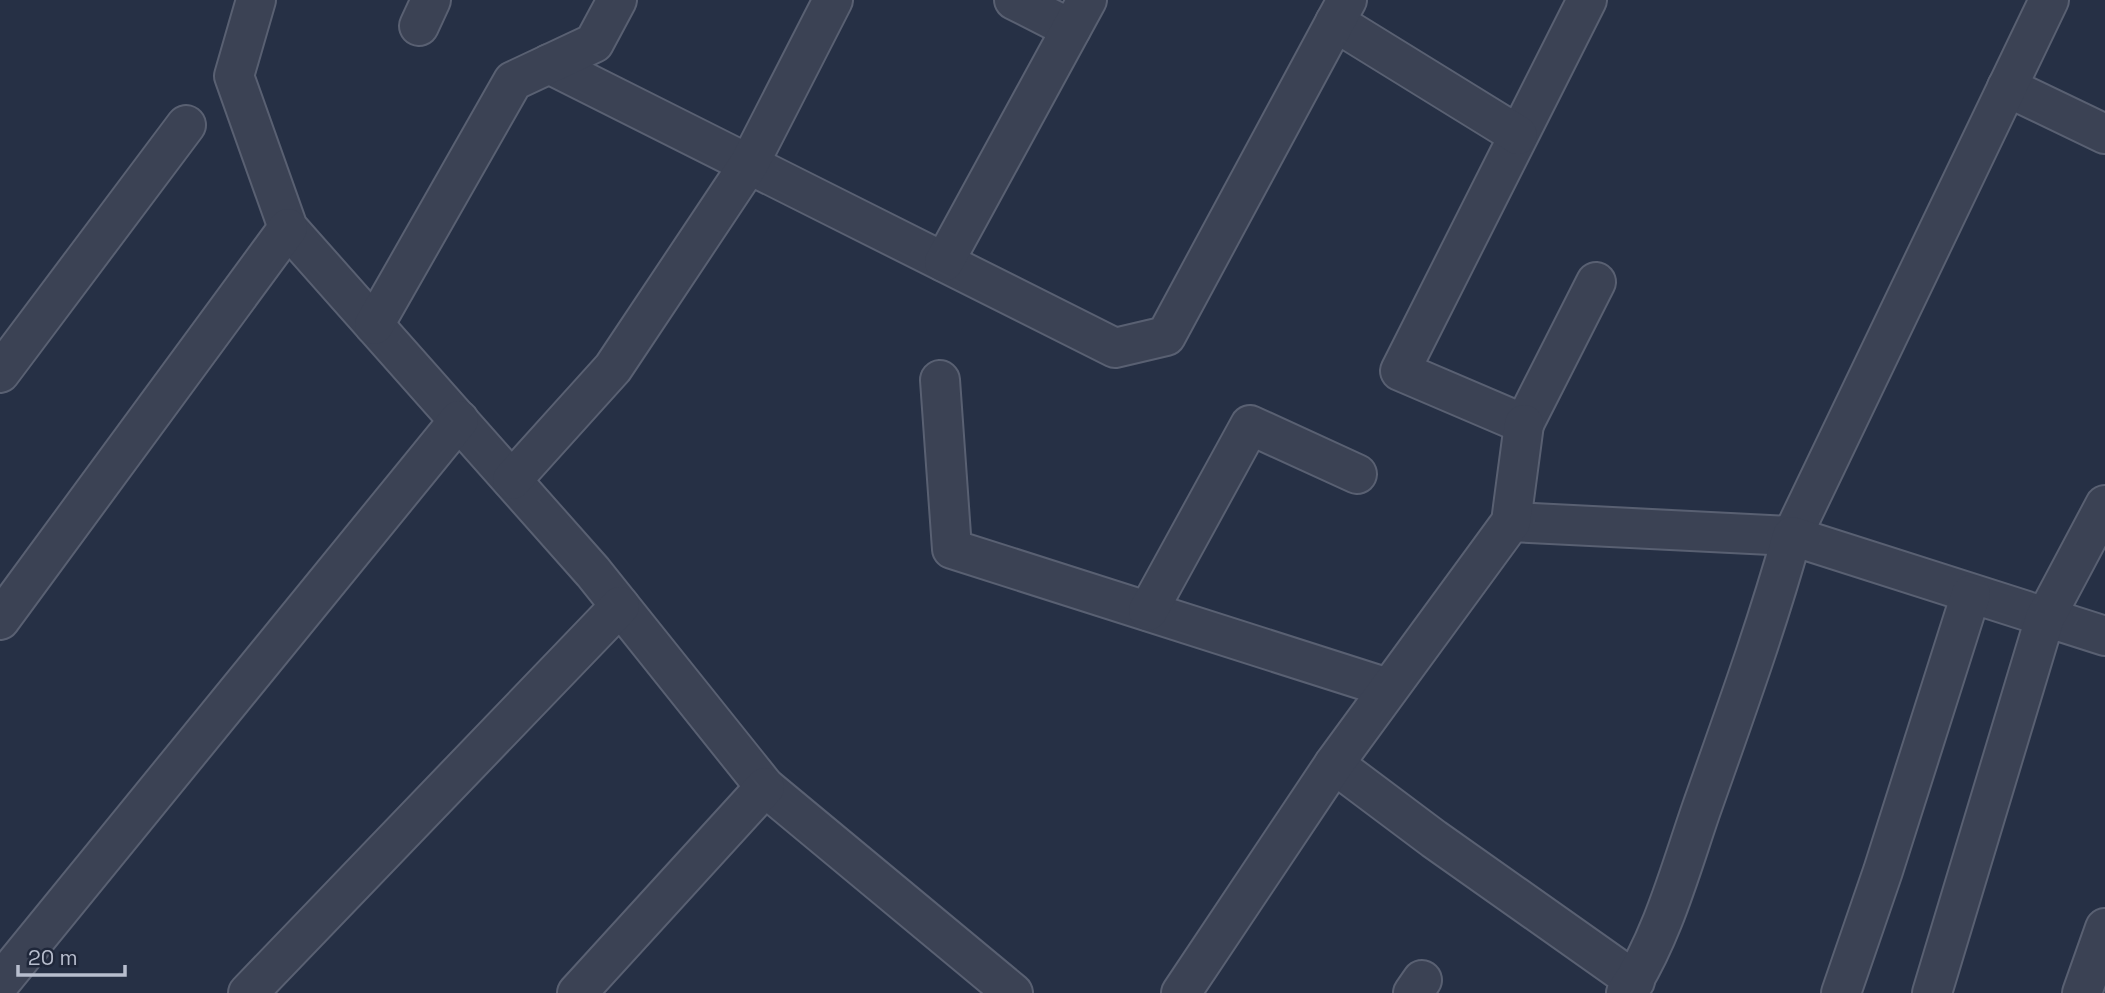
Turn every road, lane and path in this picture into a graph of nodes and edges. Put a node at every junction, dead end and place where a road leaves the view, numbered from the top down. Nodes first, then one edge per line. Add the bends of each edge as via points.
1 (256, 0) edge
2 (617, 0) edge
3 (833, 0) edge
4 (1014, 0) edge
5 (1587, 0) edge
6 (2049, 0) edge
7 (1341, 11) edge
8 (1079, 14) edge
9 (594, 43) junction
10 (549, 64) junction
11 (594, 86) junction
12 (2007, 88) junction
13 (186, 125) dead end
14 (2105, 134) edge
15 (1518, 135) junction
16 (749, 164) junction
17 (288, 228) junction
18 (944, 262) junction
19 (1595, 282) dead end
20 (374, 325) junction
21 (0, 373) edge
22 (940, 380) dead end
23 (459, 420) junction
24 (1524, 424) junction
25 (1357, 474) dead end
26 (512, 480) junction
27 (2105, 505) edge
28 (1511, 522) junction
29 (1792, 536) junction
30 (1971, 594) junction
31 (621, 606) junction
32 (1148, 611) junction
33 (2045, 618) junction
34 (0, 620) edge
35 (2105, 636) edge
36 (1388, 688) junction
37 (1334, 764) junction
38 (765, 787) junction
39 (2105, 928) edge
40 (0, 983) edge
41 (594, 987) edge
42 (1630, 987) edge
43 (248, 993) edge
44 (1013, 993) edge
45 (1181, 993) edge
46 (1841, 993) edge
47 (1932, 993) edge
48 (2082, 993) edge

1 - 17 street via 234,76
2 - 9 street
3 - 16 street
4 - 8 street
5 - 15 street
6 - 12 street
7 - 15 street
7 - 18 street via 1166,336 1115,348
8 - 18 street
9 - 10 street
9 - 11 street
10 - 11 street
10 - 20 street via 513,80
11 - 16 street
12 - 14 street
12 - 29 street
13 - 21 street
15 - 24 street via 1400,371
16 - 18 street
16 - 26 street via 613,368
17 - 20 street
17 - 34 street
19 - 24 street
20 - 23 street
22 - 32 street via 952,549
23 - 26 street
23 - 40 street
24 - 28 street
25 - 32 street via 1250,425
26 - 31 street
27 - 33 street
28 - 29 street
28 - 36 street
29 - 30 street
29 - 42 street via 1771,610 1664,916
30 - 33 street
30 - 46 street
31 - 38 street
31 - 43 street
32 - 36 street
33 - 35 street
33 - 47 street
36 - 37 street
37 - 42 street
37 - 45 street
38 - 41 street
38 - 44 street
39 - 48 street

